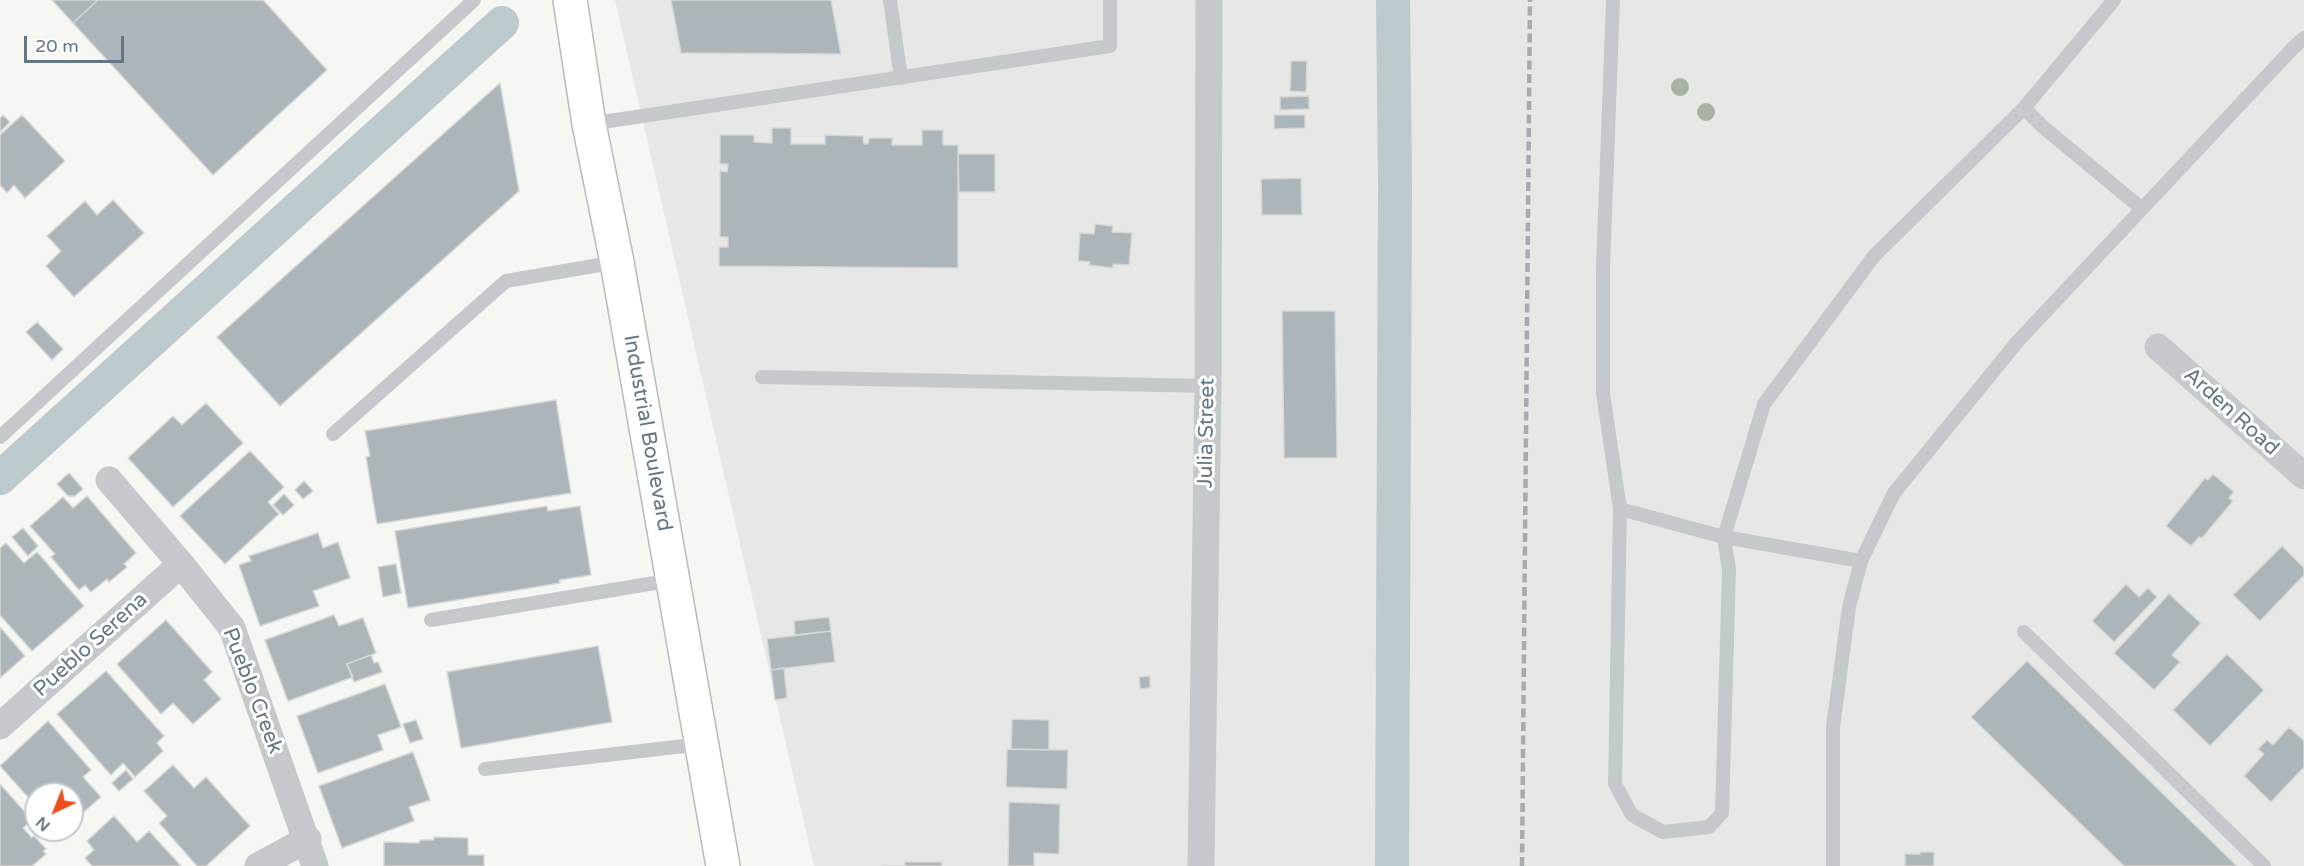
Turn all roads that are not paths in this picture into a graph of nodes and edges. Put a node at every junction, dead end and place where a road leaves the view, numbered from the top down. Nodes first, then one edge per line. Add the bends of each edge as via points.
1 (474, 0) edge
2 (570, 0) edge
3 (890, 0) edge
4 (1110, 0) edge
5 (1209, 0) edge
6 (1613, 0) edge
7 (2114, 0) edge
8 (2304, 38) edge
9 (901, 78) junction
10 (2024, 108) junction
11 (589, 124) junction
12 (2141, 208) junction
13 (617, 262) junction
14 (2158, 347) dead end
15 (762, 378) dead end
16 (1208, 386) junction
17 (333, 434) dead end
18 (0, 437) edge
19 (2304, 476) edge
20 (109, 480) dead end
21 (1620, 509) junction
22 (1724, 537) junction
23 (1861, 561) junction
24 (181, 564) junction
25 (673, 580) junction
26 (431, 620) dead end
27 (2024, 632) dead end
28 (0, 726) edge
29 (702, 744) junction
30 (485, 769) dead end
31 (308, 839) junction
32 (258, 866) edge
33 (315, 866) edge
34 (723, 866) edge
35 (1201, 866) edge
36 (1833, 866) edge
37 (2264, 866) edge

1 - 18 lane
2 - 11 main road, Industrial Boulevard
3 - 9 lane
4 - 9 lane via 1110,46
5 - 16 street, Julia Street
6 - 21 lane via 1602,393
7 - 10 lane
8 - 12 lane
9 - 11 lane
10 - 12 lane
10 - 22 lane via 1874,256 1764,404
11 - 13 main road, Industrial Boulevard
12 - 23 lane via 2018,341 1894,493
13 - 17 lane via 506,281
13 - 25 main road, Industrial Boulevard
14 - 19 street, Arden Road
15 - 16 lane
16 - 35 street, Julia Street
20 - 24 street, Pueblo Creek
21 - 22 lane
21 - 22 lane via 1615,784 1632,815 1663,832 1709,827 1722,813 1728,570
22 - 23 lane
23 - 36 lane via 1849,607 1833,727
24 - 28 street, Pueblo Serena
24 - 31 street, Pueblo Creek via 231,628
25 - 26 lane
25 - 29 main road, Industrial Boulevard
27 - 37 lane
29 - 30 lane
29 - 34 main road, Industrial Boulevard
31 - 32 street
31 - 33 street, Pueblo Creek

